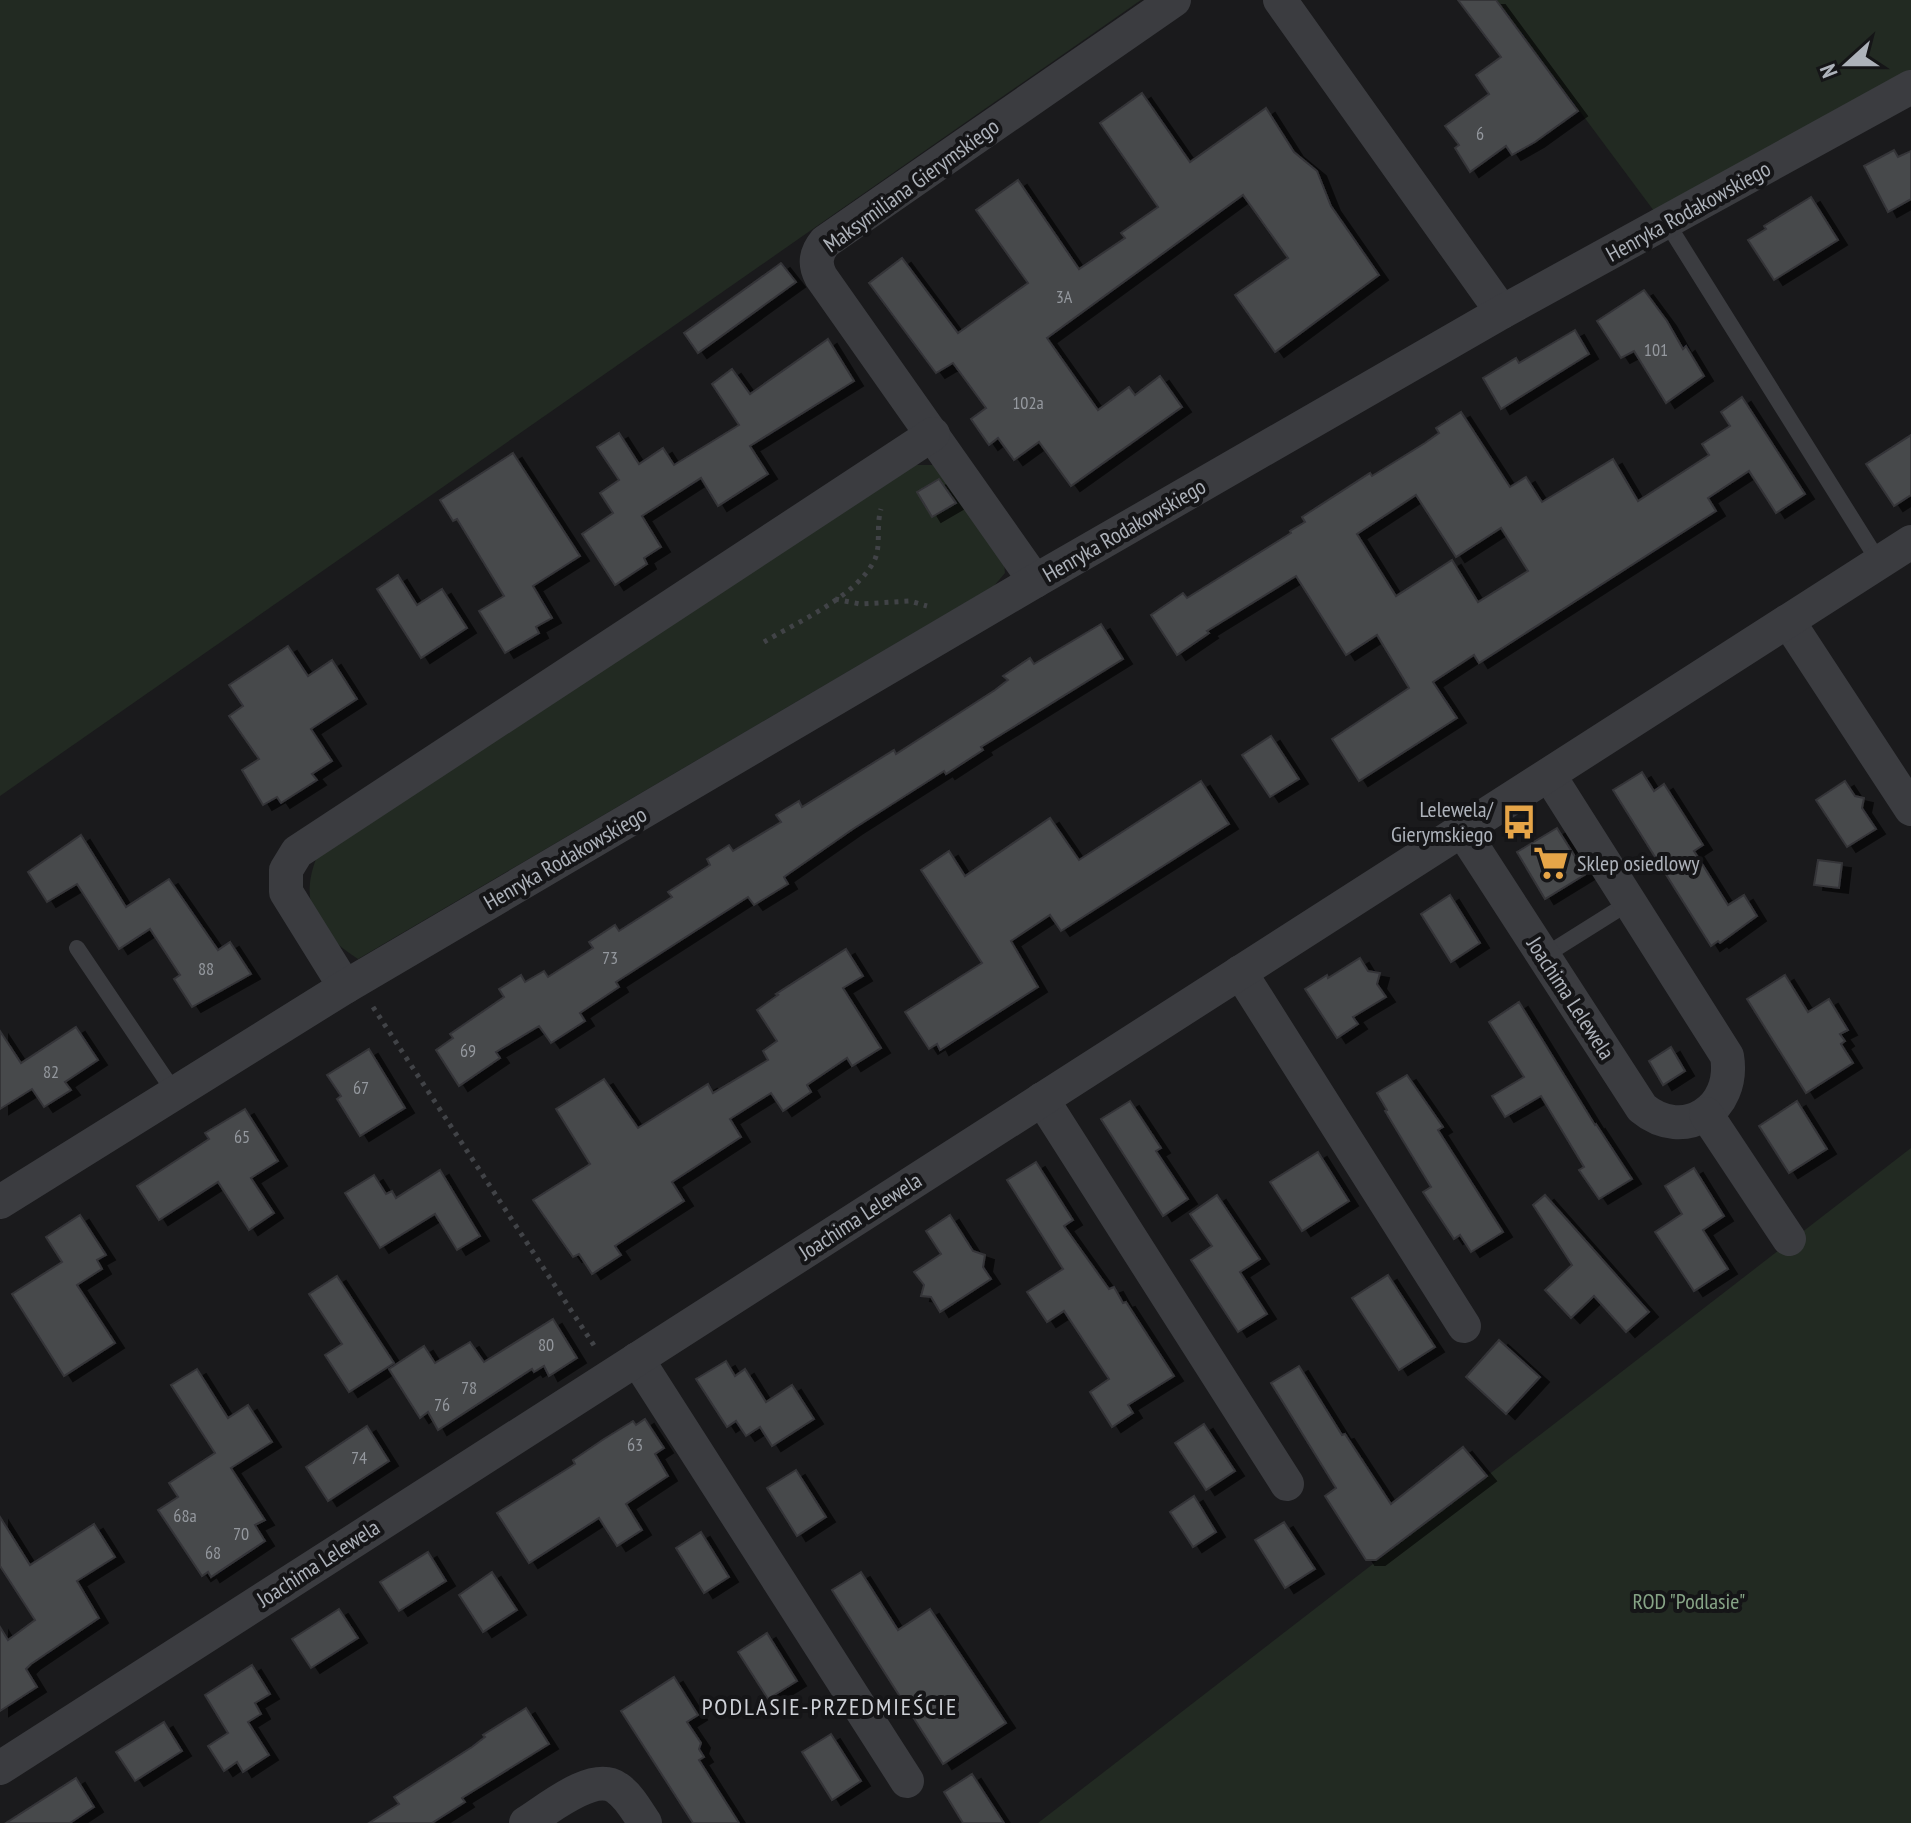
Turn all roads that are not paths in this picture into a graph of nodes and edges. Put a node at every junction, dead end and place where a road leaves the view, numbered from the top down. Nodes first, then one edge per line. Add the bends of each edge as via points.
1 (1174, 0) edge
2 (1280, 0) edge
3 (1911, 87) edge
4 (1667, 223) junction
5 (1502, 312) junction
6 (933, 434) junction
7 (1911, 542) edge
8 (1879, 562) junction
9 (1035, 581) junction
10 (1788, 621) junction
11 (1549, 775) junction
12 (1911, 809) edge
13 (1462, 830) junction
14 (1630, 902) junction
15 (77, 948) dead end
16 (1544, 956) junction
17 (1240, 972) junction
18 (350, 984) junction
19 (175, 1093) junction
20 (1042, 1099) junction
21 (1706, 1114) junction
22 (0, 1202) edge
23 (1789, 1239) dead end
24 (1464, 1326) dead end
25 (625, 1366) junction
26 (1287, 1484) dead end
27 (0, 1768) edge
28 (907, 1781) dead end
29 (526, 1823) edge
30 (645, 1823) edge

1 - 6 street, Maksymiliana Gierymskiego via 820,249 816,263 821,277
2 - 5 street
3 - 4 street, Henryka Rodakowskiego
4 - 5 street, Henryka Rodakowskiego
4 - 8 lane
5 - 9 street, Henryka Rodakowskiego
6 - 9 street, Maksymiliana Gierymskiego
6 - 18 street via 297,852 286,870 286,892
7 - 8 street, Joachima Lelewela
8 - 10 street, Joachima Lelewela
9 - 18 street, Henryka Rodakowskiego
10 - 11 street, Joachima Lelewela
10 - 12 street
11 - 13 street, Joachima Lelewela
11 - 14 street
13 - 16 street, Joachima Lelewela
13 - 17 street, Joachima Lelewela
14 - 16 lane
14 - 21 street via 1727,1056 1727,1086
15 - 19 lane
16 - 21 street, Joachima Lelewela via 1642,1108 1669,1122
17 - 20 street, Joachima Lelewela
17 - 24 street
18 - 19 street, Henryka Rodakowskiego
19 - 22 street, Henryka Rodakowskiego
20 - 25 street, Joachima Lelewela
20 - 26 street
21 - 23 street
25 - 27 street, Joachima Lelewela
25 - 28 street
29 - 30 street via 578,1789 604,1783 616,1786

